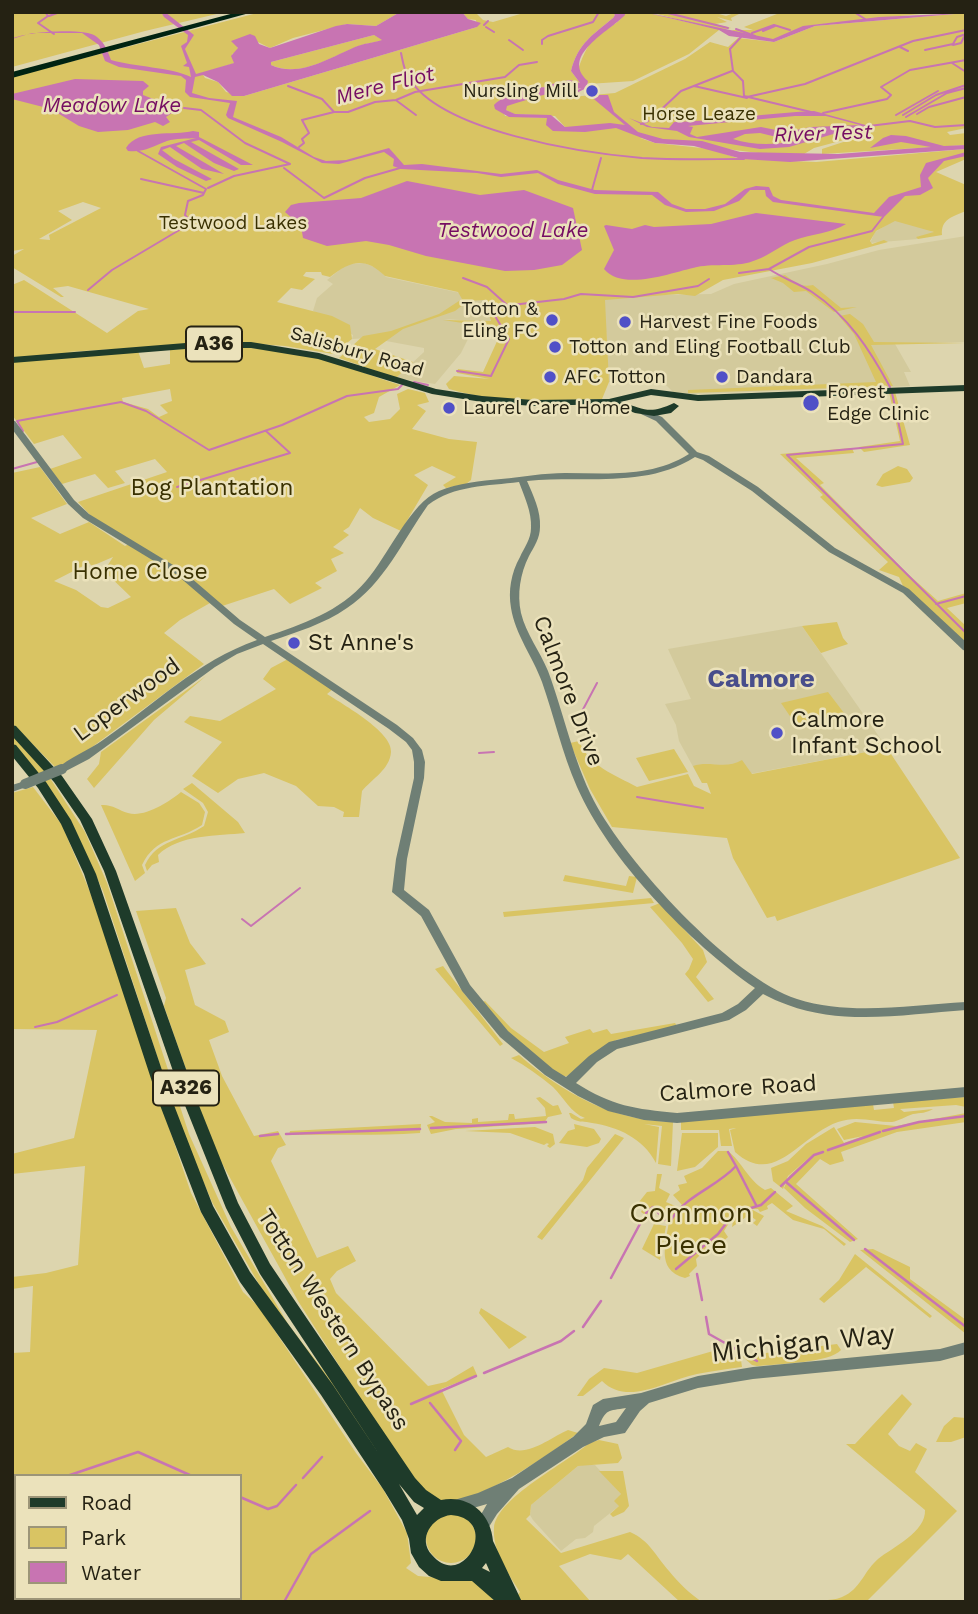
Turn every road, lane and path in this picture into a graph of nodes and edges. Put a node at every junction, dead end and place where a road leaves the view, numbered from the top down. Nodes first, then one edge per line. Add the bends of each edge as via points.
1 (237, 12) edge
2 (249, 12) edge
3 (181, 28) junction
4 (12, 73) edge
5 (12, 360) edge
6 (966, 388) edge
7 (666, 394) junction
8 (635, 398) junction
9 (698, 398) junction
10 (609, 402) junction
11 (673, 407) junction
12 (641, 411) junction
13 (12, 424) edge
14 (664, 425) junction
15 (694, 454) junction
16 (522, 479) junction
17 (265, 640) junction
18 (966, 648) edge
19 (12, 729) edge
20 (12, 748) edge
21 (12, 789) edge
22 (761, 989) junction
23 (966, 1006) edge
24 (567, 1084) junction
25 (966, 1092) edge
26 (966, 1348) edge
27 (647, 1398) junction
28 (611, 1404) junction
29 (596, 1417) junction
30 (625, 1418) junction
31 (609, 1430) junction
32 (578, 1442) junction
33 (373, 1444) junction
34 (392, 1472) junction
35 (517, 1483) junction
36 (445, 1508) junction
37 (483, 1534) junction
38 (417, 1537) junction
39 (462, 1571) junction
40 (511, 1602) edge

1 - 3 highway
2 - 3 highway
3 - 4 highway
5 - 10 main road, Salisbury Road / A36 via 251,345 301,351 456,396 533,403
6 - 9 main road
7 - 8 main road via 651,392
7 - 9 main road
7 - 11 main road via 673,398
8 - 10 main road, Salisbury Road / A36
8 - 12 main road via 633,403
9 - 11 main road
10 - 12 main road, Salisbury Road / A36
11 - 12 main road via 658,414
11 - 14 street
12 - 14 street
13 - 17 street via 86,516 180,573
14 - 15 street
15 - 16 street via 644,473
15 - 18 street via 746,482 832,550 906,591
16 - 17 street, Loperwood via 462,487 430,499 352,600 326,616
16 - 22 street, Calmore Drive via 536,524 533,543 517,573 517,614 588,799 645,880 732,967
17 - 21 street, Loperwood, bridge via 210,666 99,749
17 - 24 street, Calmore Road via 393,727 416,748 416,795 398,892 425,913 460,978 490,1020
19 - 33 main road, Totton Western Bypass / A326 via 58,779 86,819 110,871 231,1204 265,1269
20 - 33 main road, Totton Western Bypass / A326 via 67,823 90,874 206,1208 245,1277
22 - 23 street, Calmore Drive via 793,1003 830,1011
22 - 24 street via 725,1017 613,1045
24 - 25 street, Calmore Road via 612,1108 677,1118
26 - 27 street, Michigan Way via 928,1357 718,1378
27 - 28 street, Michigan Way
27 - 30 street, Michigan Way
28 - 29 street via 600,1408
28 - 30 street via 620,1407
29 - 31 street
29 - 32 street
30 - 31 street via 620,1428
31 - 32 street
32 - 35 street
33 - 34 main road, Totton Western Bypass / A326
34 - 36 main road, Totton Western Bypass / A326 via 421,1496
34 - 38 main road, Totton Western Bypass / A326
35 - 36 street
35 - 37 street via 492,1509
36 - 37 main road via 467,1511
36 - 38 main road via 422,1523
37 - 39 main road via 480,1558
37 - 40 main road
38 - 39 main road via 422,1557 432,1568
39 - 40 main road via 482,1576

